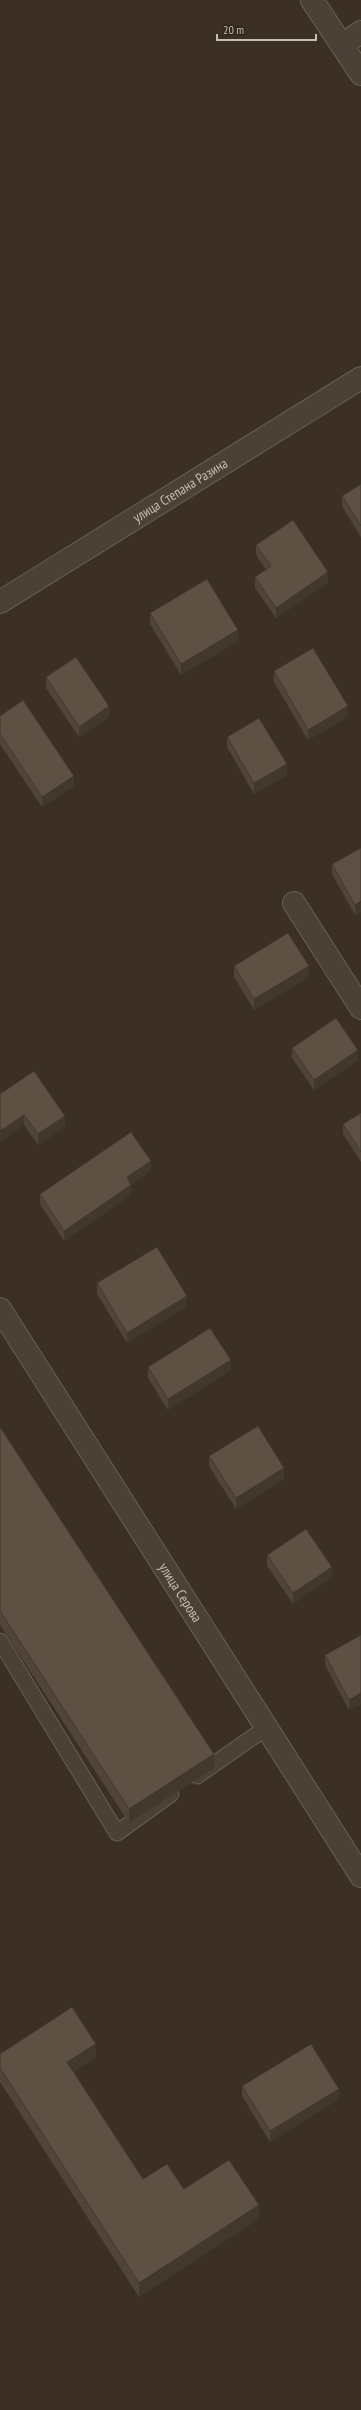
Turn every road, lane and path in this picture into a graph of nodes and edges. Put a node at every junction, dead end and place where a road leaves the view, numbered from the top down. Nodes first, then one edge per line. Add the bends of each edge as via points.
1 (312, 0) edge
2 (361, 32) edge
3 (342, 45) junction
4 (361, 74) edge
5 (361, 378) edge
6 (0, 602) edge
7 (294, 903) dead end
8 (361, 1008) edge
9 (0, 1309) edge
10 (0, 1641) edge
11 (266, 1728) junction
12 (361, 1876) edge

1 - 3 street
2 - 3 street
3 - 4 street
5 - 6 street, улица Степана Разина
7 - 8 street
9 - 11 street, улица Серова
10 - 11 lane via 117,1833
11 - 12 street, улица Серова

